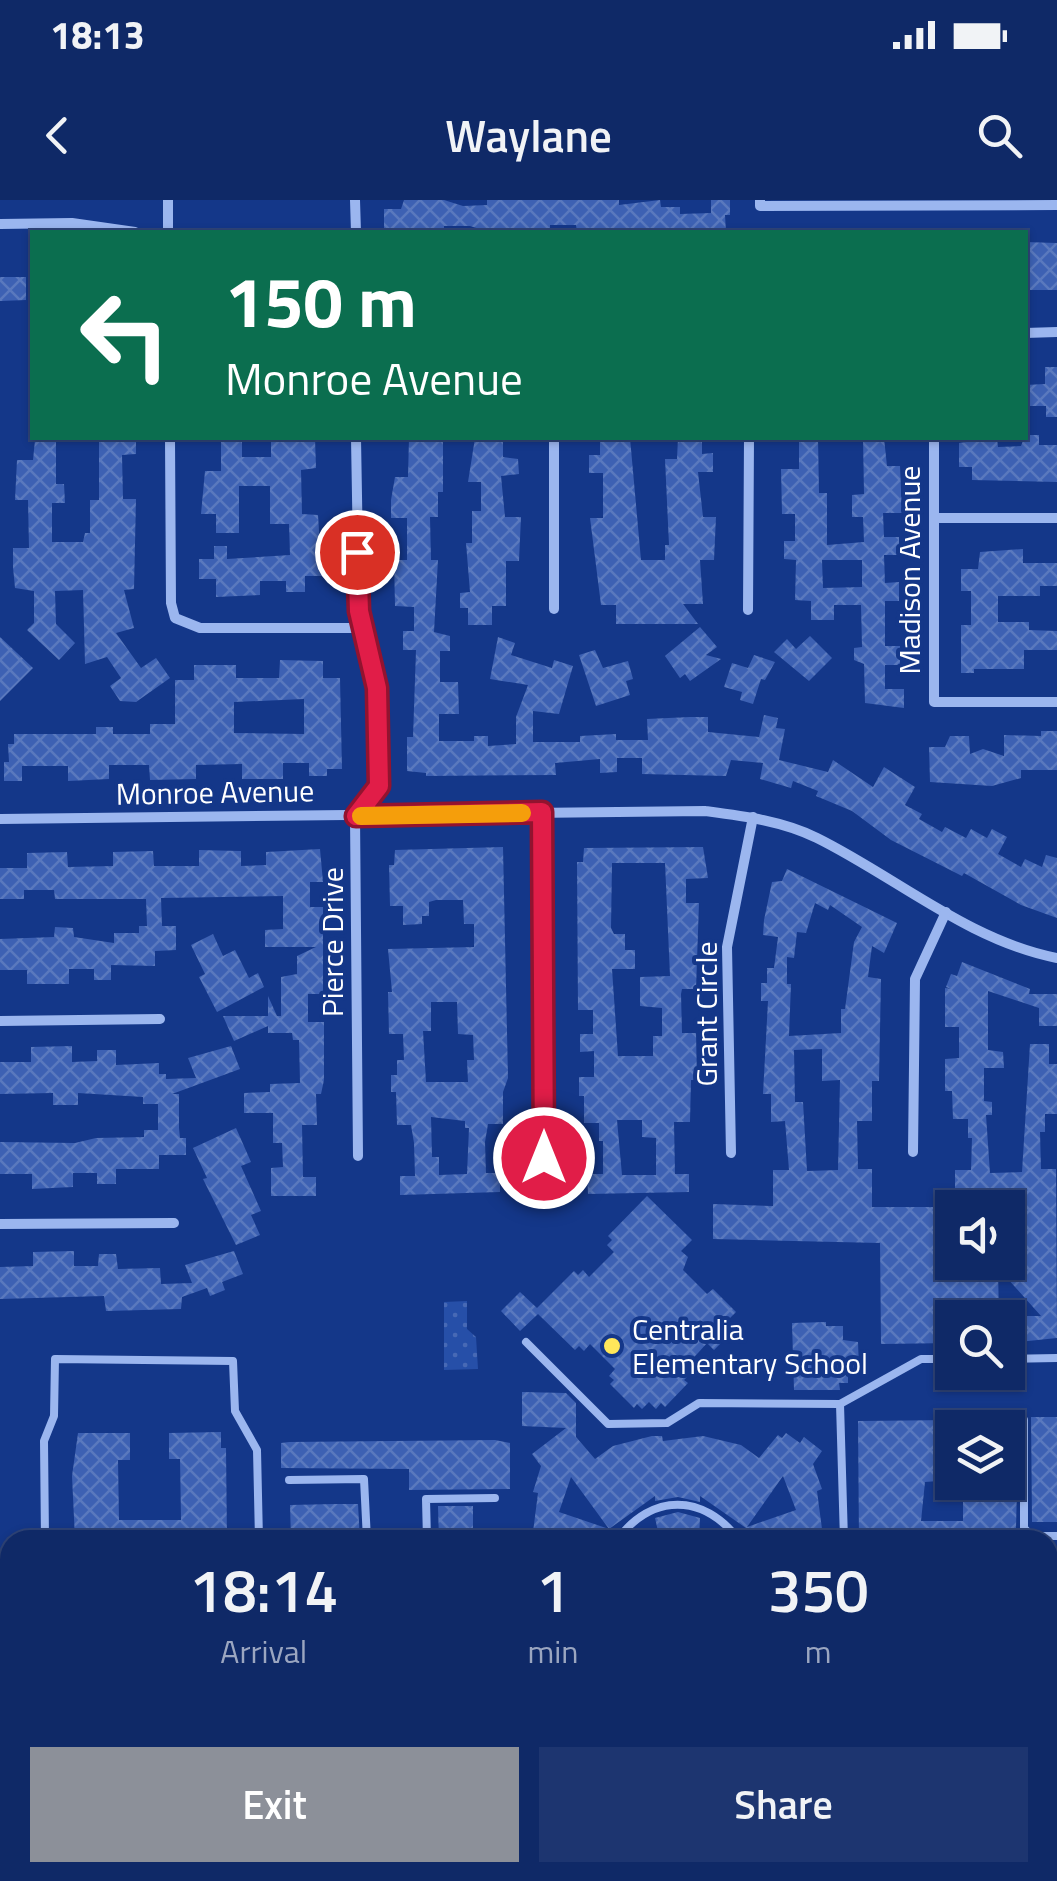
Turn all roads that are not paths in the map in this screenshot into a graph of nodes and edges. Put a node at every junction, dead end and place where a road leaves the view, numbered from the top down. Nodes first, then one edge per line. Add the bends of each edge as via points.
1 (168, 200) edge
2 (355, 200) edge
3 (760, 200) edge
4 (1026, 202) edge
5 (815, 203) edge
6 (918, 203) edge
7 (1057, 205) edge
8 (0, 224) edge
9 (122, 230) edge
10 (168, 230) edge
11 (356, 230) edge
12 (1057, 332) edge
13 (1028, 333) edge
14 (170, 440) edge
15 (356, 440) edge
16 (554, 440) edge
17 (750, 440) edge
18 (934, 440) edge
19 (934, 518) junction
20 (1057, 518) edge
21 (554, 609) dead end
22 (748, 610) dead end
23 (362, 628) junction
24 (1057, 702) edge
25 (542, 812) junction
26 (356, 816) junction
27 (753, 817) junction
28 (0, 820) edge
29 (946, 912) junction
30 (1057, 958) edge
31 (160, 1019) dead end
32 (0, 1021) edge
33 (913, 1152) dead end
34 (731, 1153) dead end
35 (358, 1156) dead end
36 (544, 1158) dead end
37 (174, 1223) dead end
38 (0, 1224) edge
39 (526, 1342) dead end
40 (1025, 1358) edge
41 (1057, 1358) edge
42 (935, 1359) edge
43 (840, 1404) junction
44 (289, 1480) dead end
45 (495, 1498) dead end
46 (1024, 1500) edge
47 (45, 1530) edge
48 (258, 1530) edge
49 (367, 1530) edge
50 (426, 1530) edge
51 (628, 1530) edge
52 (730, 1530) edge
53 (844, 1530) edge
54 (1026, 1530) edge

1 - 10 street
2 - 11 street
3 - 5 street via 760,206
4 - 6 street
4 - 7 street
5 - 6 street
8 - 9 street
12 - 13 street
14 - 23 street via 171,603 180,628
15 - 23 street, Pierce Drive
16 - 21 street
17 - 22 street
18 - 19 street, Madison Avenue
19 - 20 street
19 - 24 street, Madison Avenue via 934,702
23 - 26 street, Pierce Drive via 377,688 379,786
25 - 26 street, Monroe Avenue
25 - 27 street, Monroe Avenue
25 - 36 street
26 - 28 street, Monroe Avenue
26 - 35 street, Pierce Drive
27 - 29 street, Monroe Avenue via 814,836
27 - 34 street, Grant Circle via 727,947
29 - 30 street, Monroe Avenue via 1027,952
29 - 33 street via 915,979
31 - 32 street
37 - 38 street
39 - 43 lane via 608,1424 666,1423 699,1403
40 - 41 lane
42 - 43 lane via 921,1359
43 - 53 lane
44 - 49 lane via 364,1479
45 - 50 lane via 426,1499
46 - 54 lane
47 - 48 lane via 44,1440 54,1416 55,1359 233,1361 234,1411 257,1450
51 - 52 lane via 652,1508 693,1506

